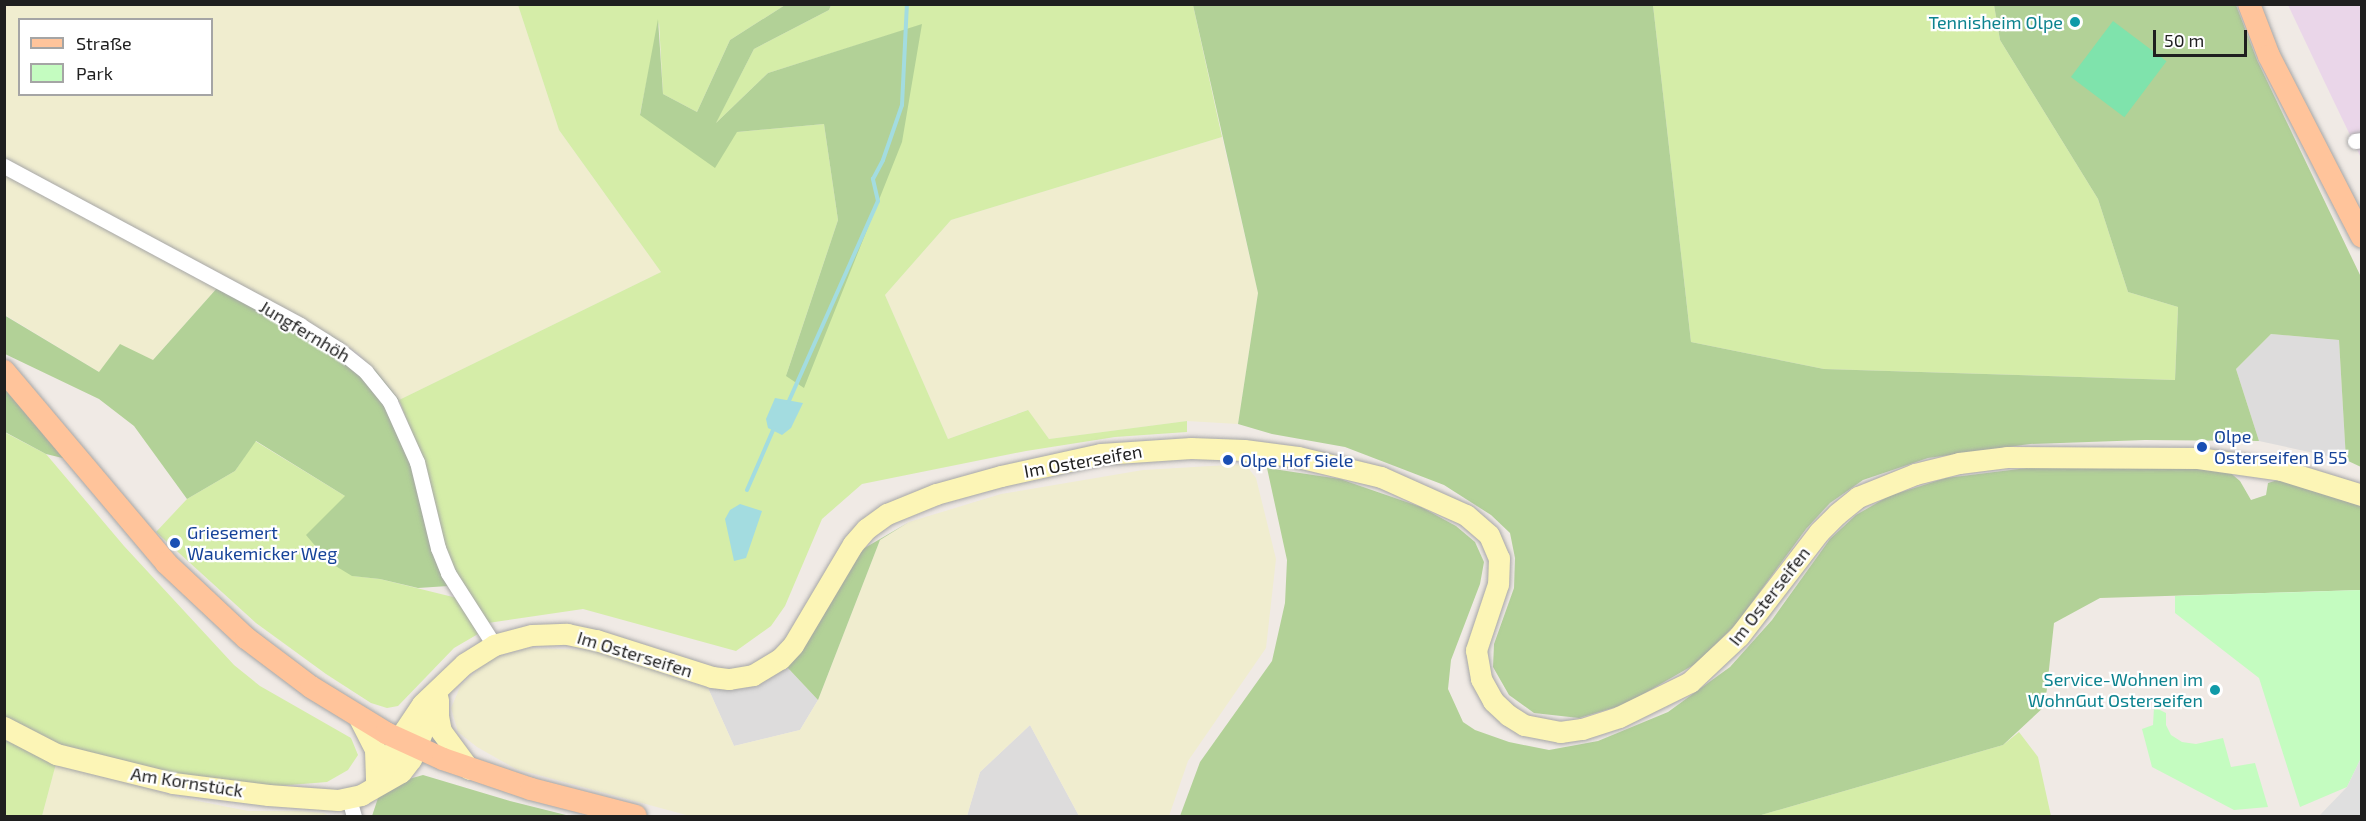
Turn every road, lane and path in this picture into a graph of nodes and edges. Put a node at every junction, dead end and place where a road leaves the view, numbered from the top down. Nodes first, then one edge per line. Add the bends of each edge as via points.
1 (2249, 4) edge
2 (4, 166) edge
3 (2361, 237) edge
4 (4, 371) edge
5 (2361, 495) edge
6 (494, 645) junction
7 (440, 690) junction
8 (359, 718) junction
9 (4, 728) edge
10 (408, 744) junction
11 (469, 769) junction
12 (375, 785) junction
13 (351, 808) edge
14 (636, 816) edge

1 - 3 main road via 2269,56
2 - 6 street, Jungfernhöh via 300,325 366,372 390,402 417,462 448,573
4 - 8 main road via 181,578 278,663
5 - 6 street, Im Osterseifen via 2281,470 2198,458 2007,457 1916,474 1858,497 1837,514 1751,624 1690,681 1619,717 1560,732 1524,725 1508,715 1493,701 1481,679 1476,650 1501,570 1494,543 1482,527 1443,503 1381,477 1298,457 1244,450 1158,448 1101,454 1001,476 907,504 873,524 853,544 794,645 780,659 753,675 712,677 567,634 532,635
6 - 7 street, Im Osterseifen via 464,664
7 - 10 street, Im Osterseifen
7 - 11 street via 441,731
8 - 10 main road
8 - 12 street via 375,750
9 - 13 street, Am Kornstück via 56,754 173,783
10 - 11 main road
10 - 12 street, Am Kornstück via 401,772
11 - 14 main road
12 - 13 street, Am Kornstück

